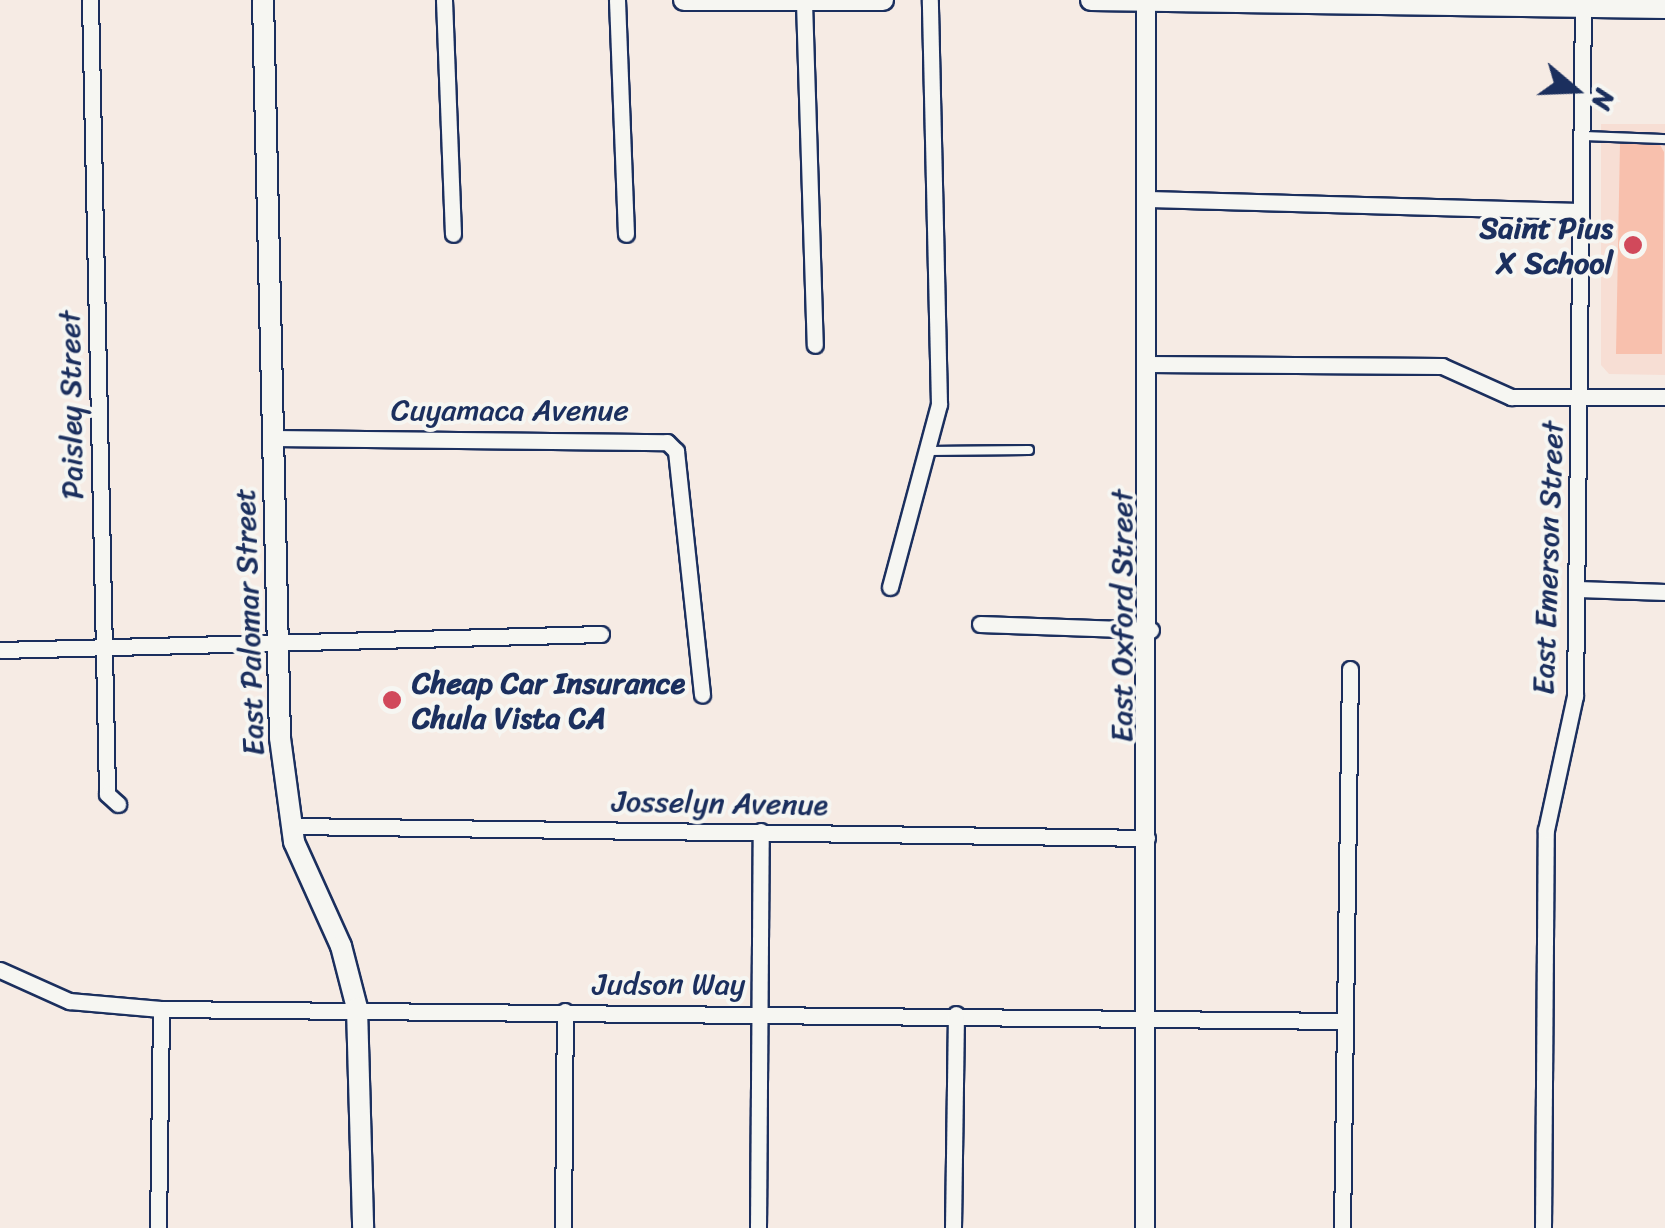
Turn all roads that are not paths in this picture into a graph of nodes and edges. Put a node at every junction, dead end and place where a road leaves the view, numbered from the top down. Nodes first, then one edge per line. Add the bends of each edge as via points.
1 (90, 0) edge
2 (263, 0) edge
3 (444, 0) edge
4 (617, 0) edge
5 (684, 0) edge
6 (730, 0) edge
7 (883, 0) edge
8 (930, 0) edge
9 (1091, 0) edge
10 (804, 2) edge
11 (1146, 2) edge
12 (1583, 4) edge
13 (1665, 8) edge
14 (1582, 136) junction
15 (1665, 139) edge
16 (1147, 199) junction
17 (1581, 210) junction
18 (453, 234) dead end
19 (626, 234) dead end
20 (816, 345) dead end
21 (1148, 364) junction
22 (1580, 394) junction
23 (1665, 397) edge
24 (273, 438) junction
25 (1029, 450) dead end
26 (930, 451) junction
27 (890, 587) dead end
28 (1578, 588) junction
29 (1665, 592) edge
30 (980, 624) dead end
31 (1151, 630) junction
32 (601, 634) dead end
33 (277, 645) junction
34 (104, 646) junction
35 (0, 650) edge
36 (1350, 669) dead end
37 (702, 694) dead end
38 (118, 804) dead end
39 (292, 826) junction
40 (761, 831) junction
41 (1148, 838) junction
42 (0, 970) edge
43 (161, 1008) junction
44 (357, 1008) junction
45 (565, 1010) junction
46 (759, 1012) junction
47 (956, 1014) junction
48 (1146, 1018) junction
49 (1346, 1021) junction
50 (158, 1228) edge
51 (362, 1228) edge
52 (562, 1228) edge
53 (758, 1228) edge
54 (953, 1228) edge
55 (1144, 1228) edge
56 (1342, 1228) edge
57 (1544, 1228) edge

1 - 34 street, Paisley Street
2 - 24 main road, East Palomar Street
3 - 18 street
4 - 19 street
5 - 6 main road
6 - 10 main road
7 - 10 main road
8 - 26 street via 939,404
9 - 11 main road
10 - 20 street
11 - 12 main road
11 - 16 street, East Oxford Street
12 - 13 main road
12 - 14 street, East Emerson Street
14 - 15 lane
14 - 17 street, East Emerson Street
16 - 17 street
16 - 21 street, East Oxford Street
17 - 22 street, East Emerson Street
21 - 22 street via 1442,366 1511,397
21 - 31 street, East Oxford Street
22 - 23 street
22 - 28 street, East Emerson Street
24 - 33 main road, East Palomar Street
24 - 37 street, Cuyamaca Avenue via 667,442 676,451
25 - 26 lane
26 - 27 street
28 - 29 street
28 - 57 street, East Emerson Street via 1575,696 1546,830
30 - 31 street
31 - 41 street, East Oxford Street
32 - 33 street
33 - 34 street
33 - 39 main road, East Palomar Street
34 - 35 street
34 - 38 street, Paisley Street via 107,794
36 - 49 street
39 - 40 street, Josselyn Avenue
39 - 44 main road, East Palomar Street
40 - 41 street, Josselyn Avenue
40 - 46 street
41 - 48 street, East Oxford Street
42 - 43 street, Judson Way via 69,1000
43 - 44 street, Judson Way
43 - 50 street
44 - 45 street, Judson Way
44 - 51 main road, East Palomar Street
45 - 46 street, Judson Way
45 - 52 street
46 - 47 street, Judson Way
46 - 53 street
47 - 48 street, Judson Way
47 - 54 street
48 - 49 street, Judson Way
48 - 55 street, East Oxford Street
49 - 56 street

